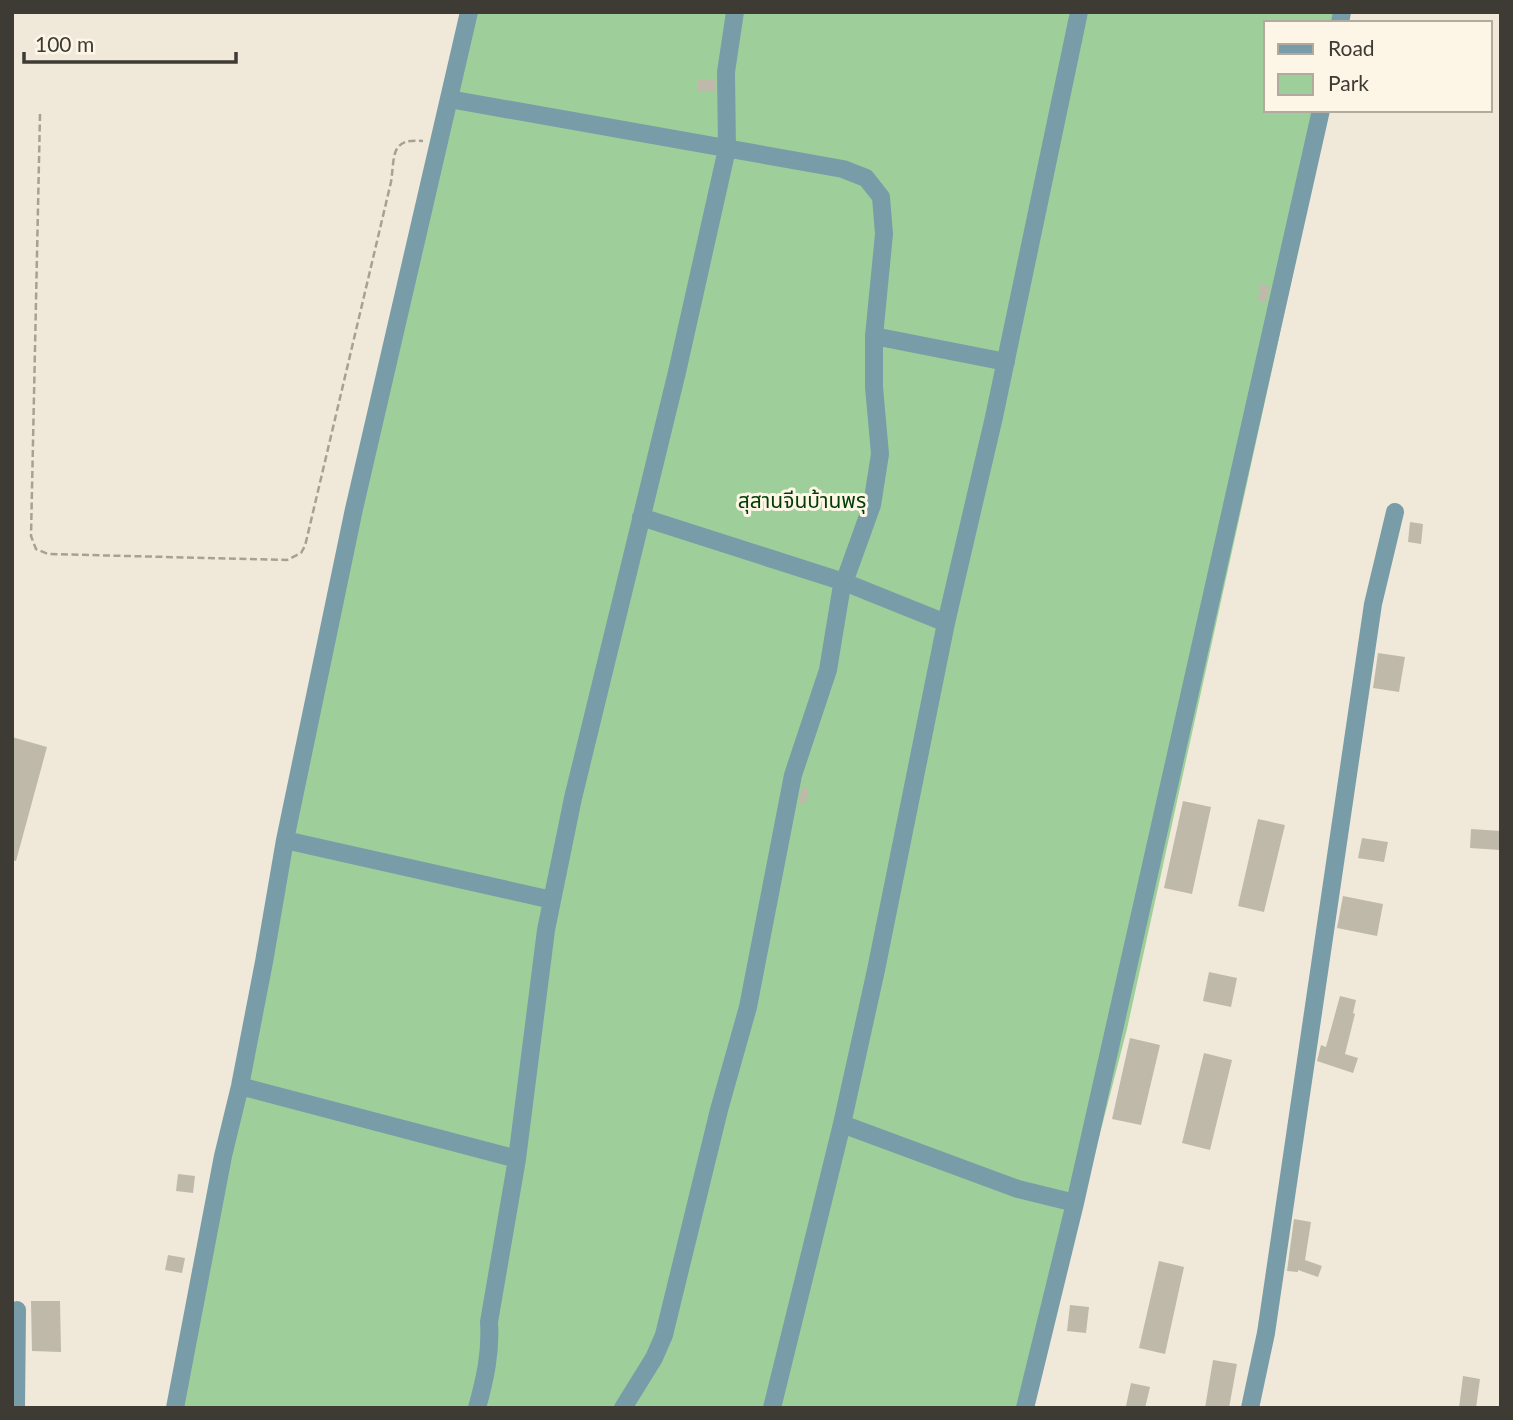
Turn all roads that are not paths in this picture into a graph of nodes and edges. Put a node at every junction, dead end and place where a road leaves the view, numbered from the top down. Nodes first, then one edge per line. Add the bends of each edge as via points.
1 (469, 12) edge
2 (735, 12) edge
3 (1079, 12) edge
4 (449, 99) junction
5 (1321, 112) edge
6 (727, 149) junction
7 (874, 336) junction
8 (1006, 362) junction
9 (1395, 512) dead end
10 (641, 517) junction
11 (844, 582) junction
12 (946, 623) junction
13 (285, 840) junction
14 (552, 900) junction
15 (240, 1086) junction
16 (842, 1124) junction
17 (517, 1159) junction
18 (1074, 1203) junction
19 (17, 1310) dead end
20 (16, 1408) edge
21 (175, 1408) edge
22 (477, 1408) edge
23 (623, 1408) edge
24 (772, 1408) edge
25 (1025, 1408) edge
26 (1250, 1408) edge

1 - 4 street
2 - 6 street via 726,72
3 - 8 street
4 - 6 street
4 - 13 street via 354,509
5 - 18 street
6 - 7 street via 843,169 866,178 881,197 884,234
6 - 10 street
7 - 8 street
7 - 11 street via 880,454 872,505
8 - 12 street
9 - 26 street via 1373,604 1266,1333
10 - 11 street
10 - 14 street
11 - 12 street
11 - 23 street via 828,670 793,775 748,1007 664,1335
12 - 16 street
13 - 14 street
13 - 15 street
14 - 17 street
15 - 17 street
15 - 21 street
16 - 18 street via 1018,1189
16 - 24 street
17 - 22 street via 489,1322 487,1369
18 - 25 street
19 - 20 street

